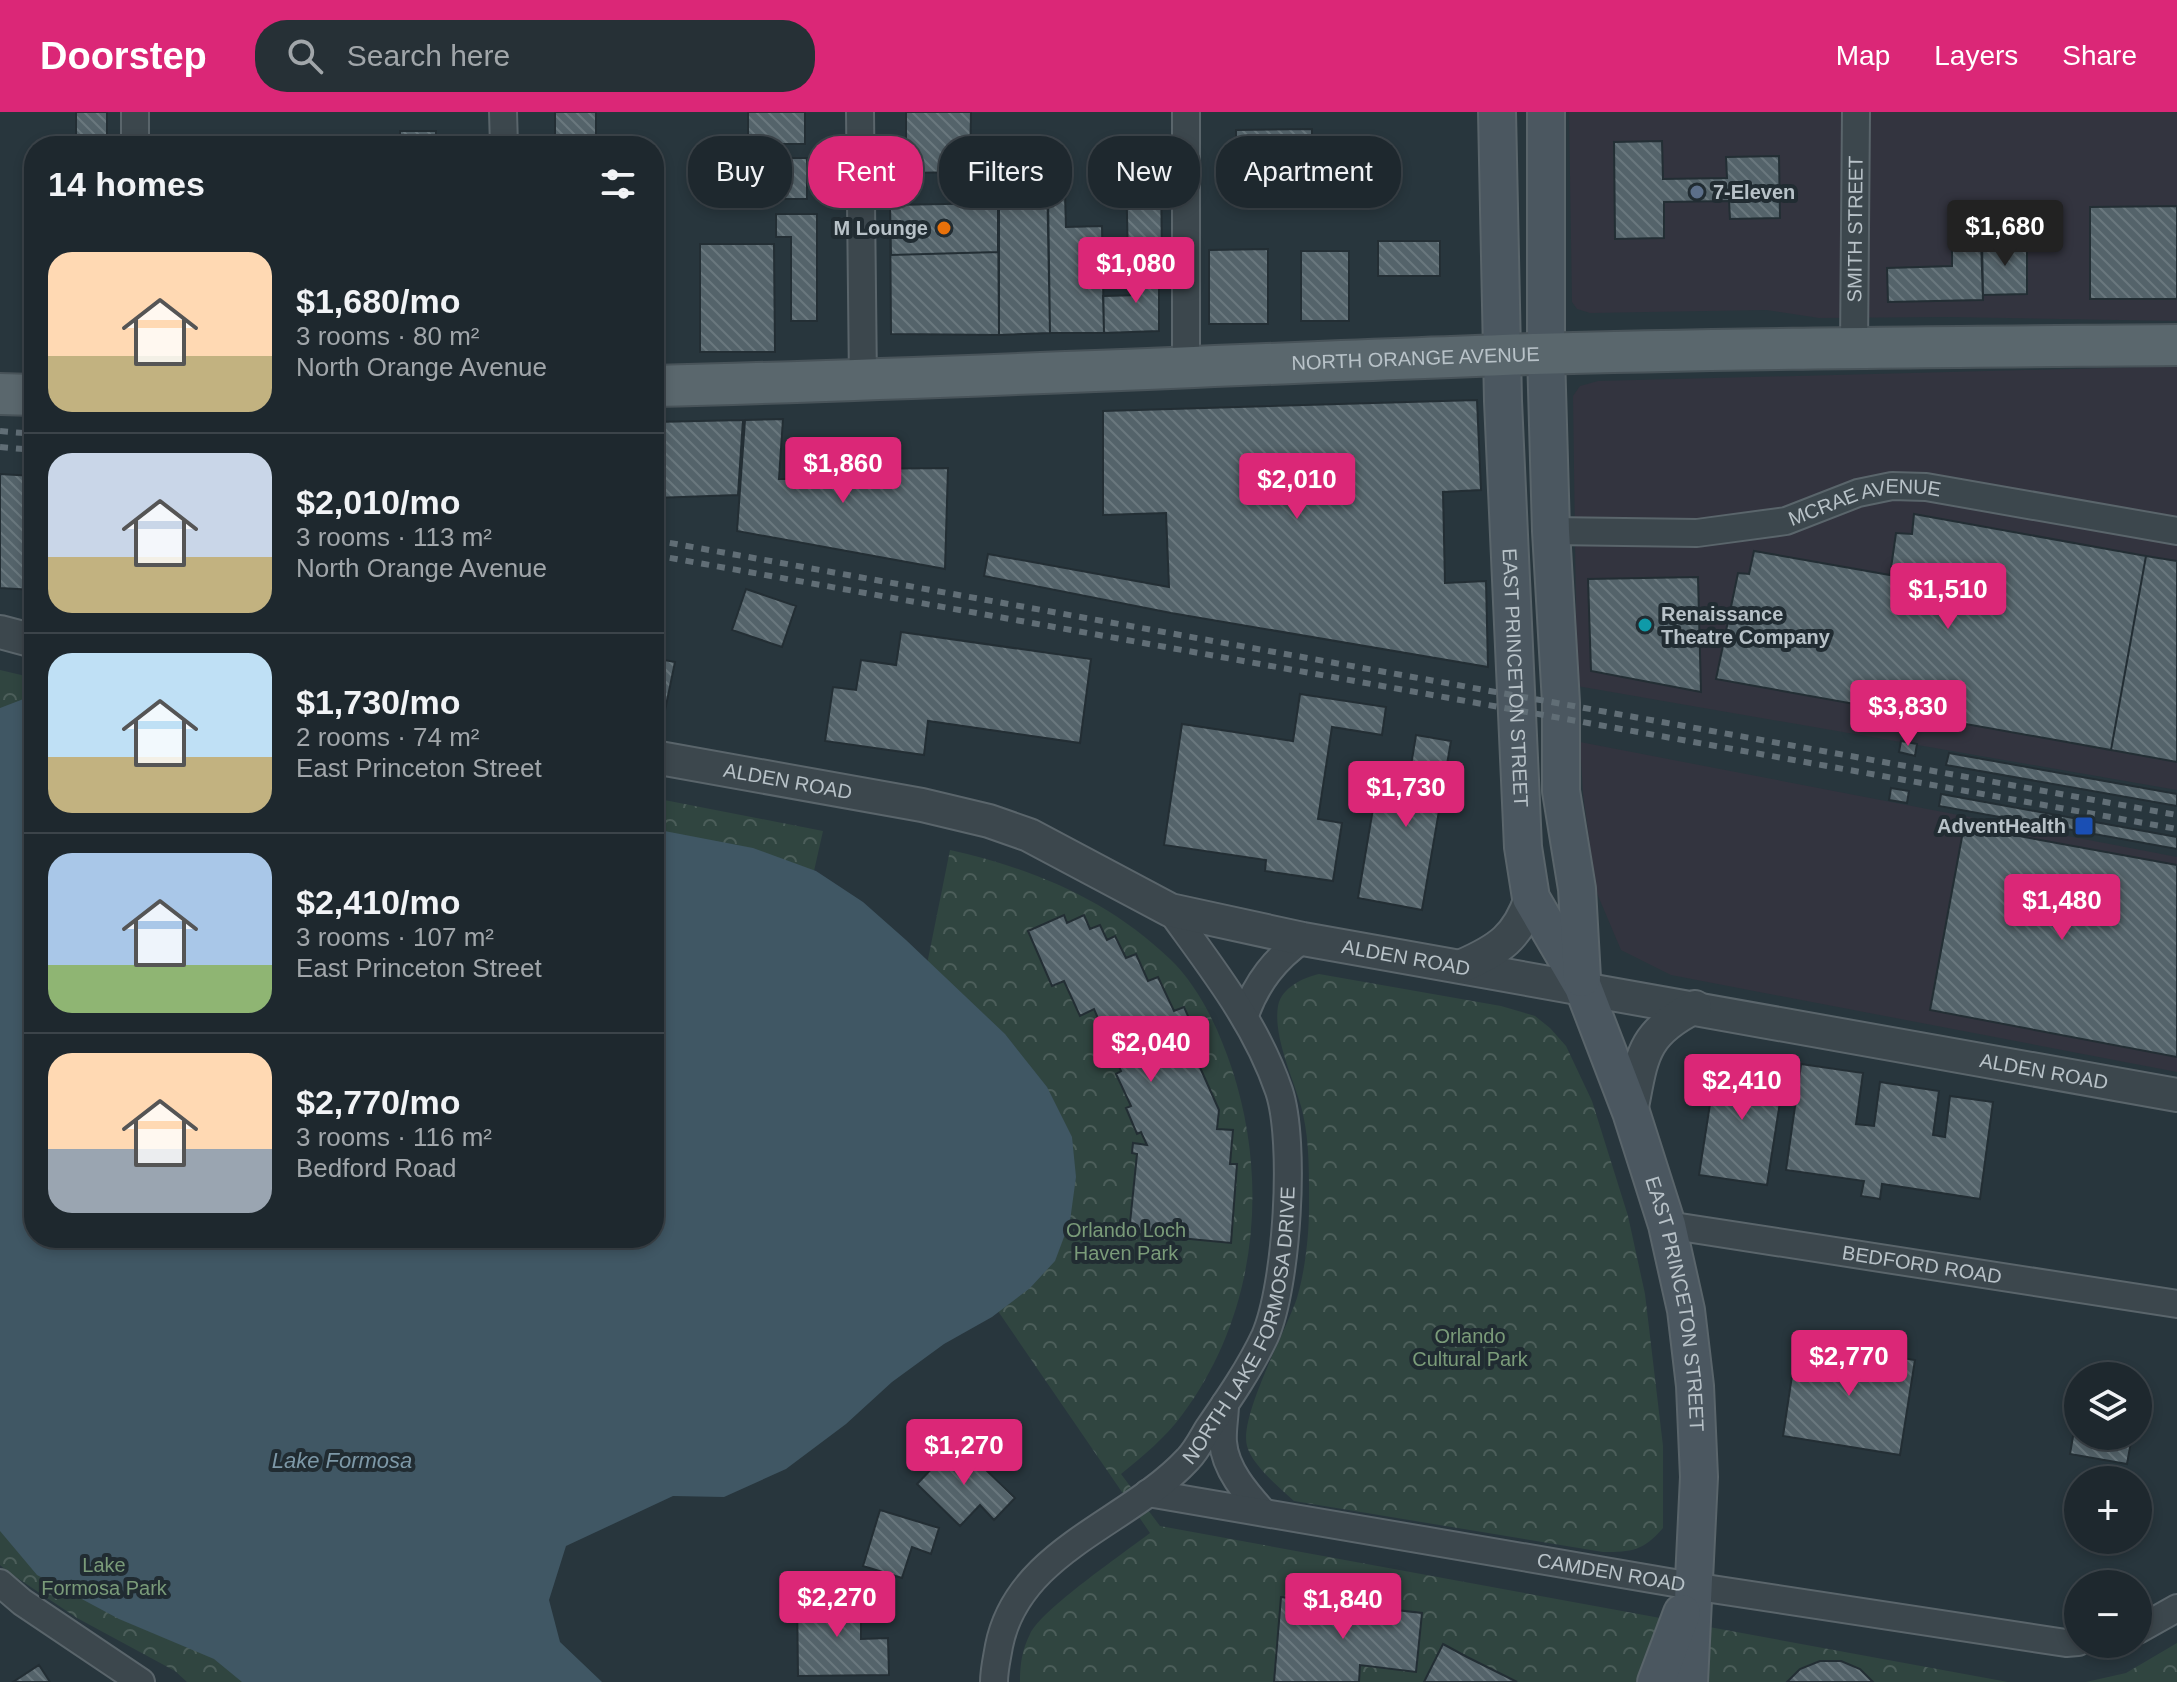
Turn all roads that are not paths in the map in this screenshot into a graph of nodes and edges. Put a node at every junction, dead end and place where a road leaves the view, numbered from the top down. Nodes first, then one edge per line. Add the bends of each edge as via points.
1 (135, 112) edge
2 (503, 112) edge
3 (860, 112) edge
4 (1186, 112) edge
5 (1497, 112) edge
6 (1546, 112) edge
7 (1856, 112) edge
8 (135, 136) edge
9 (504, 136) edge
10 (2177, 345) edge
11 (1854, 347) junction
12 (1546, 354) junction
13 (1501, 355) junction
14 (1186, 367) junction
15 (863, 382) junction
16 (664, 386) edge
17 (0, 394) edge
18 (24, 395) edge
19 (1551, 531) junction
20 (2177, 531) edge
21 (0, 632) edge
22 (24, 638) edge
23 (664, 759) edge
24 (1531, 898) junction
25 (1170, 910) junction
26 (1303, 939) junction
27 (1462, 966) junction
28 (1583, 987) junction
29 (1695, 1007) junction
30 (1245, 1015) junction
31 (2177, 1095) edge
32 (1631, 1112) junction
33 (1667, 1225) junction
34 (2177, 1304) edge
35 (1225, 1404) junction
36 (1148, 1493) junction
37 (1263, 1512) junction
38 (0, 1583) edge
39 (1692, 1586) junction
40 (2177, 1608) edge
41 (2152, 1622) edge
42 (2064, 1643) edge
43 (141, 1682) edge
44 (994, 1682) edge
45 (1656, 1682) edge
46 (1689, 1682) edge

1 - 8 street
2 - 9 street
3 - 15 street
4 - 14 street
5 - 13 main road, EAST PRINCETON STREET
6 - 12 main road, EAST PRINCETON STREET
7 - 11 street, SMITH STREET
10 - 11 main road, NORTH ORANGE AVENUE
11 - 12 main road, NORTH ORANGE AVENUE
12 - 13 main road, NORTH ORANGE AVENUE
12 - 19 main road, EAST PRINCETON STREET
13 - 14 main road, NORTH ORANGE AVENUE
13 - 24 main road, EAST PRINCETON STREET via 1520,804
14 - 15 main road, NORTH ORANGE AVENUE
15 - 16 main road, NORTH ORANGE AVENUE
17 - 18 main road
19 - 20 street, MCRAE AVENUE via 1697,533 1786,521 1858,493 1892,486 1926,487
19 - 28 main road, EAST PRINCETON STREET via 1561,791 1577,889
21 - 22 street
23 - 25 street, ALDEN ROAD via 989,821 1078,859
24 - 27 street via 1513,935 1489,955
24 - 28 main road, EAST PRINCETON STREET
25 - 26 street, ALDEN ROAD
25 - 30 street, NORTH LAKE FORMOSA DRIVE
26 - 27 street, ALDEN ROAD
26 - 30 street via 1266,973
27 - 28 street, ALDEN ROAD
28 - 29 street, ALDEN ROAD
28 - 32 main road, EAST PRINCETON STREET
29 - 31 street, ALDEN ROAD
29 - 32 street via 1656,1033 1642,1056
30 - 35 street, NORTH LAKE FORMOSA DRIVE via 1280,1093 1287,1194 1283,1263 1265,1335
32 - 33 main road, EAST PRINCETON STREET
33 - 34 street, BEDFORD ROAD
33 - 39 main road, EAST PRINCETON STREET via 1686,1310 1695,1386 1699,1477
35 - 36 street, NORTH LAKE FORMOSA DRIVE via 1188,1459
35 - 37 street via 1223,1443 1229,1464
36 - 37 street, CAMDEN ROAD
36 - 44 street, NORTH LAKE FORMOSA DRIVE via 1073,1543 1021,1592 1003,1628
37 - 39 street, CAMDEN ROAD
38 - 43 street
39 - 42 street, CAMDEN ROAD
39 - 45 main road, EAST PRINCETON STREET
39 - 46 main road, EAST PRINCETON STREET
40 - 41 street

